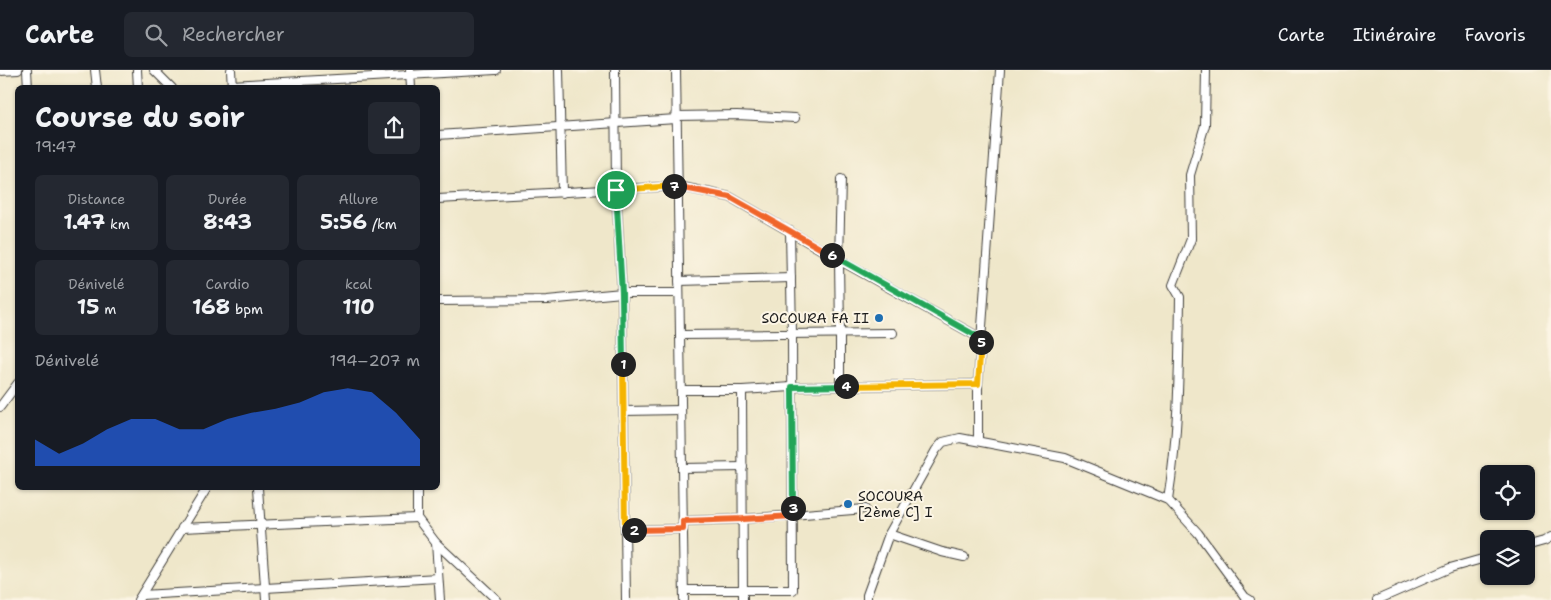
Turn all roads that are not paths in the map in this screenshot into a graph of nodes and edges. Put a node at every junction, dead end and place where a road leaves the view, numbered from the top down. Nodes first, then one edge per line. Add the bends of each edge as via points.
1 (18, 70) edge
2 (27, 70) edge
3 (96, 70) edge
4 (137, 70) edge
5 (154, 70) edge
6 (231, 70) edge
7 (496, 70) edge
8 (559, 70) edge
9 (615, 70) edge
10 (676, 70) edge
11 (1000, 70) edge
12 (1206, 70) edge
13 (0, 71) edge
14 (410, 72) edge
15 (28, 85) edge
16 (97, 85) edge
17 (138, 85) edge
18 (169, 85) edge
19 (231, 85) edge
20 (255, 85) edge
21 (411, 85) edge
22 (676, 118) junction
23 (796, 118) dead end
24 (615, 122) junction
25 (561, 127) junction
26 (440, 135) edge
27 (841, 179) dead end
28 (678, 186) junction
29 (616, 190) junction
30 (562, 192) junction
31 (440, 200) edge
32 (790, 231) junction
33 (839, 260) junction
34 (791, 278) junction
35 (679, 281) junction
36 (622, 293) junction
37 (679, 293) junction
38 (440, 301) edge
39 (840, 333) junction
40 (893, 333) dead end
41 (680, 334) junction
42 (792, 334) junction
43 (982, 339) junction
44 (978, 384) junction
45 (840, 386) junction
46 (15, 387) edge
47 (792, 387) junction
48 (681, 390) junction
49 (742, 390) junction
50 (0, 407) edge
51 (681, 410) junction
52 (624, 411) junction
53 (978, 440) junction
54 (743, 467) junction
55 (682, 468) junction
56 (206, 490) edge
57 (258, 490) edge
58 (417, 490) edge
59 (1168, 500) junction
60 (865, 508) dead end
61 (793, 516) junction
62 (417, 518) junction
63 (743, 519) junction
64 (261, 525) junction
65 (683, 525) junction
66 (182, 528) junction
67 (625, 530) junction
68 (889, 534) junction
69 (1551, 537) edge
70 (436, 543) junction
71 (1535, 544) edge
72 (964, 557) dead end
73 (1480, 560) edge
74 (438, 578) junction
75 (265, 588) junction
76 (684, 590) junction
77 (743, 590) junction
78 (140, 597) edge
79 (165, 597) edge
80 (266, 600) edge
81 (440, 600) edge
82 (498, 600) edge
83 (626, 600) edge
84 (684, 600) edge
85 (743, 600) edge
86 (867, 600) edge
87 (1250, 600) edge
88 (1377, 600) edge

1 - 13 street
2 - 15 street
3 - 16 street
4 - 17 street
5 - 18 street
6 - 19 street
7 - 14 street
8 - 25 street
9 - 24 street
10 - 22 street
11 - 43 street
12 - 59 street via 1205,125 1190,175 1191,239 1173,285 1180,297 1178,406 1174,468
14 - 20 street
14 - 21 street
22 - 23 street via 737,115
22 - 24 street
22 - 28 street
24 - 25 street
24 - 29 street
25 - 26 street
25 - 30 street
27 - 33 street
28 - 29 street
28 - 32 street via 730,197
28 - 35 street
29 - 30 street
29 - 36 street
30 - 31 street
32 - 33 street
32 - 34 street
33 - 39 street
33 - 43 street
34 - 35 street
34 - 42 street
35 - 37 street
36 - 37 street
36 - 38 street via 547,300
36 - 52 street
37 - 41 street
39 - 40 street
39 - 42 street
39 - 45 street
41 - 42 street
41 - 48 street
42 - 47 street
43 - 44 street
44 - 45 street
44 - 53 street
45 - 47 street
46 - 50 street
47 - 49 street
47 - 61 street
48 - 49 street
48 - 51 street
49 - 54 street
51 - 52 street
51 - 55 street
52 - 67 street
53 - 59 street via 1072,460
53 - 68 street via 960,438 943,442
54 - 55 street
54 - 63 street
55 - 65 street
56 - 66 street
57 - 64 street
58 - 62 street
59 - 87 street
60 - 61 street
61 - 63 street
61 - 77 street via 793,590
62 - 64 street
62 - 70 street
63 - 65 street
63 - 77 street
64 - 66 street
64 - 75 street
65 - 67 street
65 - 76 street
66 - 78 street
67 - 83 street
68 - 72 street
68 - 86 street
69 - 71 street
70 - 74 street
70 - 82 street
73 - 88 street via 1450,568
74 - 75 street
74 - 81 street
75 - 79 street
75 - 80 street
76 - 77 street
76 - 84 street
77 - 85 street
78 - 79 street

